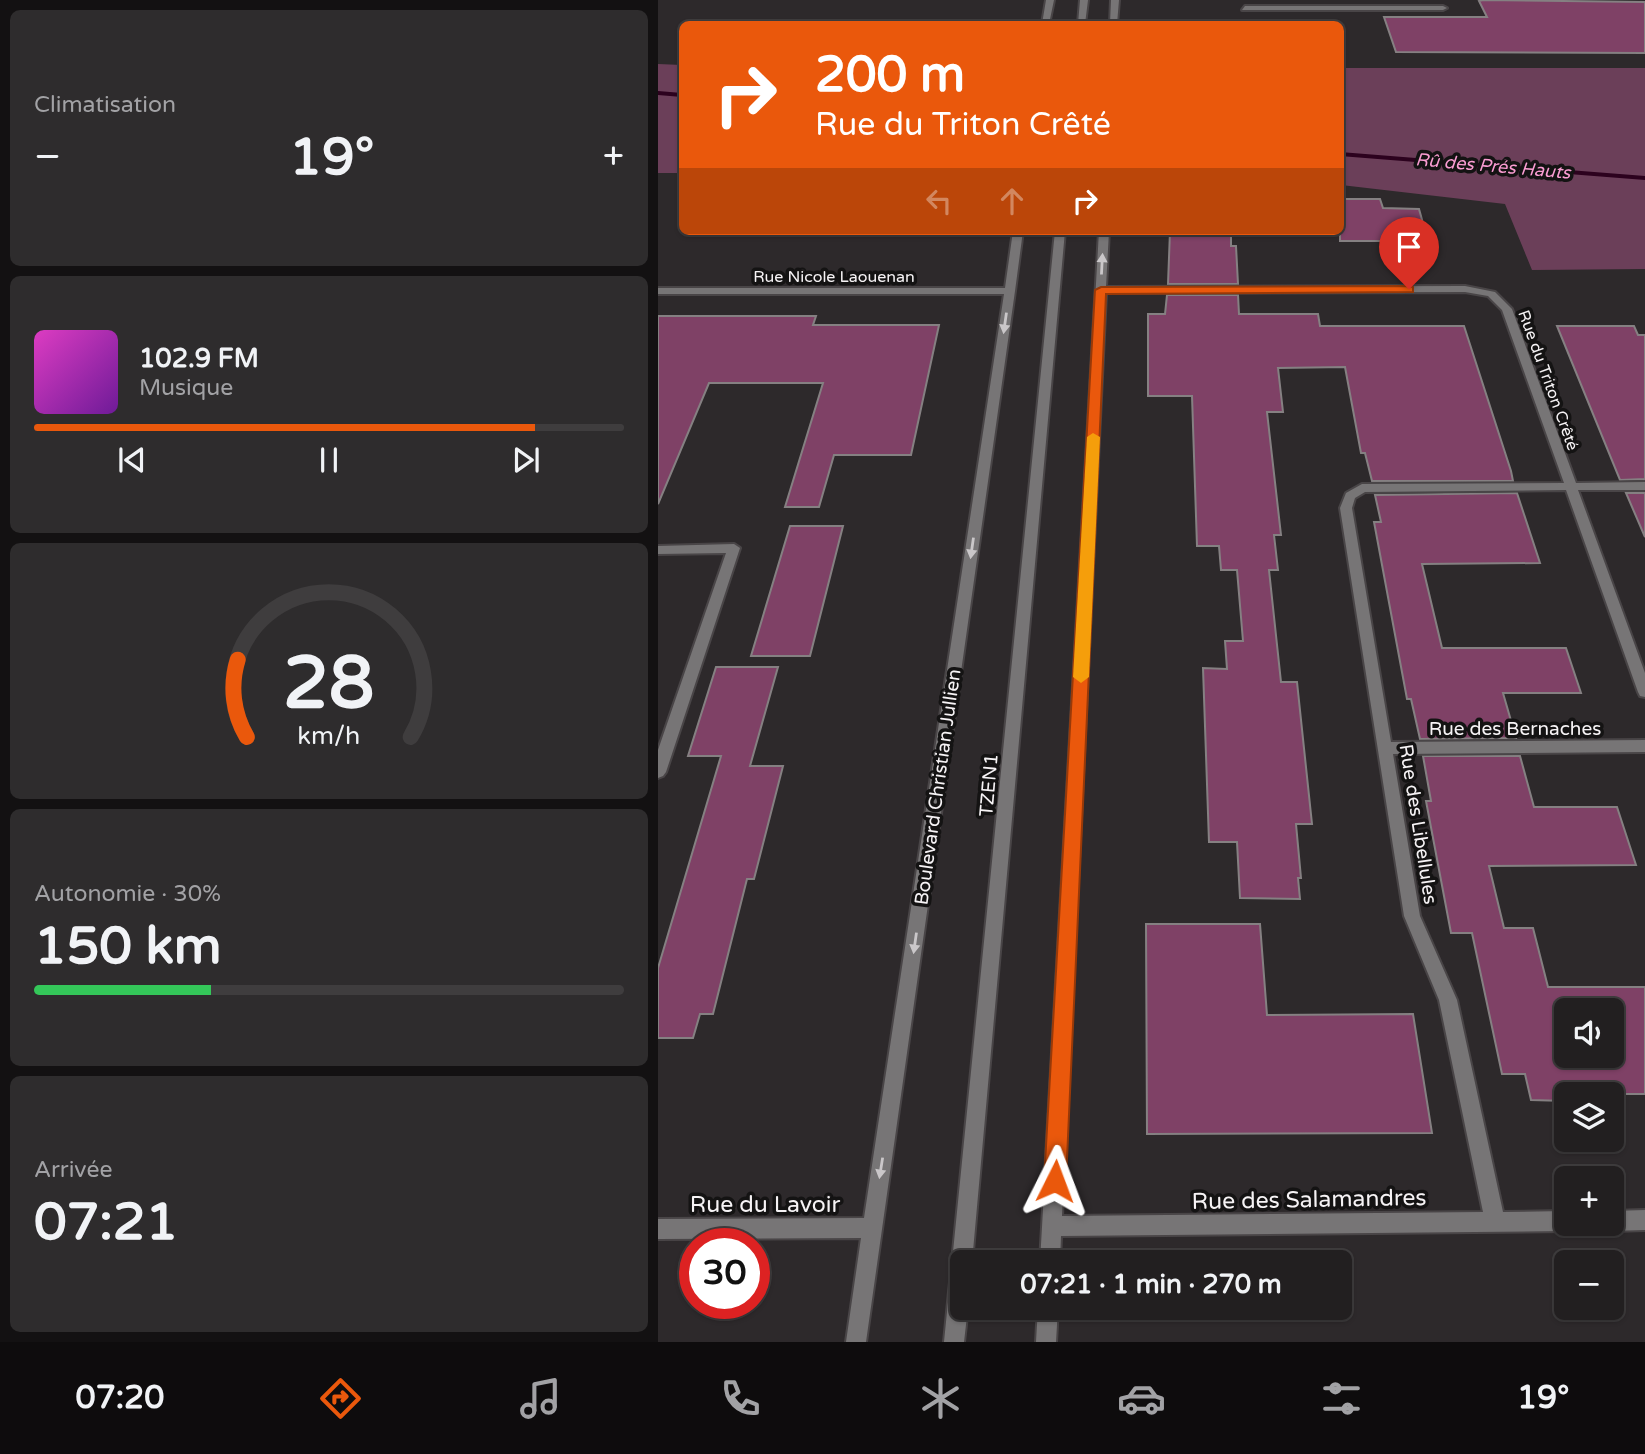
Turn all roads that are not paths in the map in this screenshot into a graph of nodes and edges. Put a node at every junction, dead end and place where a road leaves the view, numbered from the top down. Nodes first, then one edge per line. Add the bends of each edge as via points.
1 (1050, 0) edge
2 (1084, 0) edge
3 (1115, 0) edge
4 (1332, 4) edge
5 (1245, 8) dead end
6 (1443, 8) dead end
7 (1046, 21) edge
8 (1082, 21) edge
9 (1114, 21) edge
10 (1017, 235) edge
11 (1060, 235) edge
12 (1104, 235) edge
13 (1101, 290) junction
14 (658, 291) edge
15 (1010, 291) junction
16 (1645, 486) edge
17 (1571, 487) junction
18 (658, 550) edge
19 (1645, 692) edge
20 (1645, 746) edge
21 (1385, 748) junction
22 (658, 772) edge
23 (1645, 1220) edge
24 (1554, 1221) edge
25 (1624, 1221) edge
26 (1495, 1222) junction
27 (1052, 1226) junction
28 (872, 1228) junction
29 (658, 1229) edge
30 (1051, 1250) edge
31 (1047, 1320) edge
32 (856, 1342) edge
33 (954, 1342) edge
34 (1046, 1342) edge

1 - 7 street
2 - 8 street
3 - 9 street
4 - 5 street
4 - 6 street
10 - 15 street, Boulevard Christian Jullien
11 - 33 street, TZEN1
13 -> 12 street
13 - 17 street, Rue du Triton Crêté via 1465,289 1491,294 1507,309
13 - 27 street
14 - 15 street, Rue Nicole Laouenan
15 -> 28 street, Boulevard Christian Jullien
16 - 17 street
17 - 19 street, Rue du Triton Crêté
17 - 21 street, Rue des Libellules via 1362,488 1350,496 1346,508
18 - 22 street via 734,548
20 - 21 street, Rue des Bernaches
21 - 26 street, Rue des Libellules via 1412,916 1448,1000
23 - 25 street
24 - 26 street, Rue des Salamandres
26 - 27 street, Rue des Salamandres
27 - 30 street
28 - 29 street, Rue du Lavoir
28 - 32 street, Boulevard Christian Jullien
31 - 34 street

